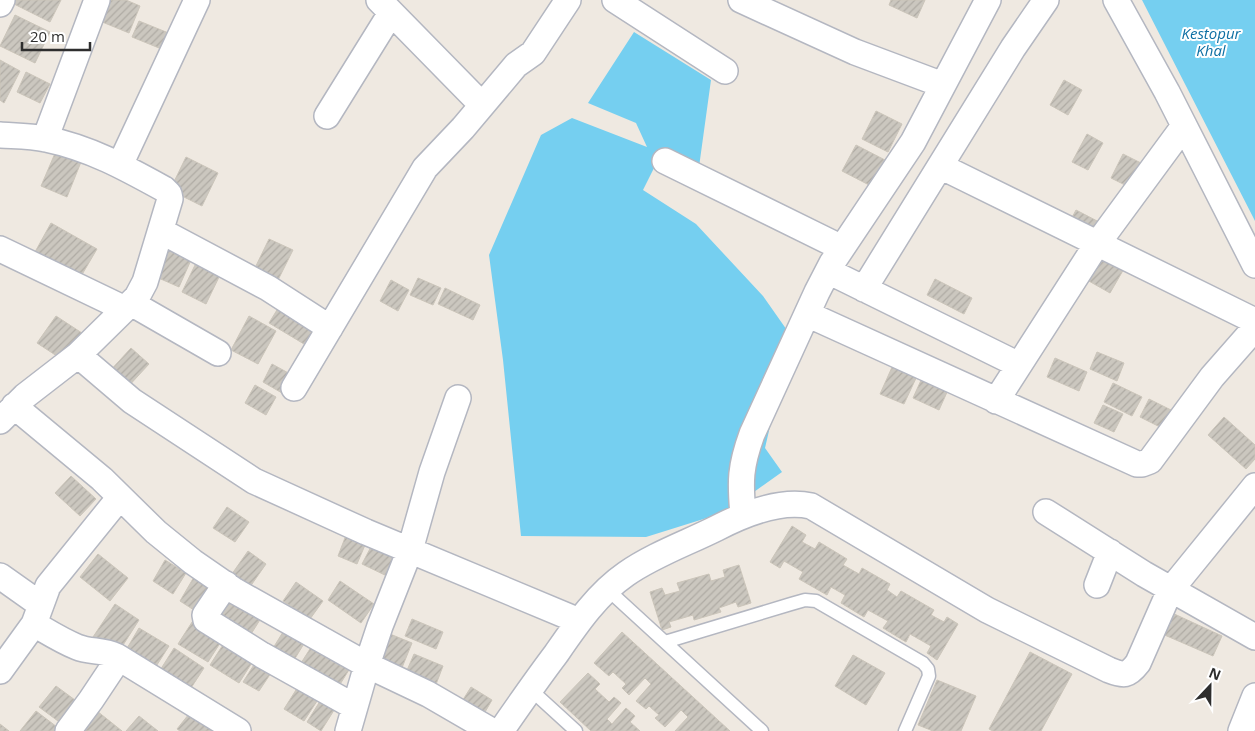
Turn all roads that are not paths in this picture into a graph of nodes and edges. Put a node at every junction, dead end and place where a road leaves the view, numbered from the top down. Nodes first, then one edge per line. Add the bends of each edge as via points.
1 (2, 0) edge
2 (97, 0) edge
3 (196, 0) edge
4 (568, 0) edge
5 (615, 0) edge
6 (741, 0) edge
7 (988, 0) edge
8 (1046, 0) edge
9 (1116, 0) edge
10 (0, 4) edge
11 (385, 6) edge
12 (644, 7) edge
13 (725, 71) dead end
14 (943, 84) junction
15 (482, 105) junction
16 (327, 116) dead end
17 (1184, 126) junction
18 (0, 135) edge
19 (45, 139) junction
20 (665, 161) dead end
21 (120, 165) junction
22 (940, 166) junction
23 (161, 231) junction
24 (1097, 244) junction
25 (842, 248) junction
26 (0, 249) edge
27 (1255, 265) edge
28 (828, 271) junction
29 (864, 289) junction
30 (128, 306) junction
31 (807, 314) junction
32 (1255, 321) edge
33 (330, 328) junction
34 (1255, 328) edge
35 (218, 353) dead end
36 (78, 355) junction
37 (1019, 365) junction
38 (294, 388) dead end
39 (458, 398) dead end
40 (996, 401) junction
41 (4, 415) edge
42 (1255, 486) edge
43 (120, 497) junction
44 (1046, 512) dead end
45 (742, 516) junction
46 (410, 550) junction
47 (1110, 552) junction
48 (0, 576) edge
49 (226, 584) junction
50 (1097, 586) dead end
51 (607, 589) junction
52 (1172, 589) junction
53 (37, 615) junction
54 (579, 621) junction
55 (1255, 637) edge
56 (665, 642) junction
57 (119, 658) junction
58 (367, 665) junction
59 (0, 672) edge
60 (530, 689) junction
61 (1255, 696) edge
62 (355, 707) junction
63 (68, 731) edge
64 (238, 731) edge
65 (348, 731) edge
66 (492, 731) edge
67 (501, 731) edge
68 (576, 731) edge
69 (762, 731) edge
70 (905, 731) edge
71 (1241, 731) edge

1 - 10 street
2 - 19 street
3 - 21 street
4 - 15 street via 533,53 516,65
5 - 12 street
6 - 14 street via 855,52
7 - 14 street
8 - 22 street
9 - 17 street
11 - 15 street
11 - 16 street
12 - 13 street
14 - 25 street via 913,142
15 - 33 street via 425,168
17 - 24 street
17 - 27 street
18 - 19 street
19 - 21 street via 96,153
20 - 25 street
21 - 23 street via 169,194
22 - 24 street
22 - 29 street
23 - 30 street via 145,282 138,297
23 - 33 street via 268,288
24 - 32 street
24 - 37 street
25 - 28 street
26 - 30 street
28 - 29 street
28 - 31 street
29 - 37 street
30 - 35 street
30 - 36 street
31 - 40 street
31 - 45 street via 744,457 740,478
33 - 38 street
34 - 40 street via 1212,377 1150,461 1142,464
36 - 41 street
36 - 46 street via 132,400 240,473
37 - 40 street
39 - 46 street via 432,472
41 - 43 street via 102,479
42 - 52 street
43 - 49 street via 156,532
43 - 53 street via 48,586
44 - 47 street
45 - 51 street via 653,558
45 - 52 street via 784,505 811,506 987,610 1120,675 1130,672 1138,663
46 - 54 street
46 - 58 street
47 - 50 street
47 - 52 street
48 - 53 street
49 - 58 street
49 - 62 street via 205,615 206,620
51 - 54 street
51 - 56 lane
52 - 55 street
53 - 57 street via 76,647
53 - 59 street
54 - 60 street
56 - 69 lane
56 - 70 lane via 805,600 816,601 924,663 929,676
57 - 63 street
57 - 64 street
58 - 62 street
58 - 66 street via 428,694
60 - 67 street
60 - 68 lane
61 - 71 street
62 - 65 street

